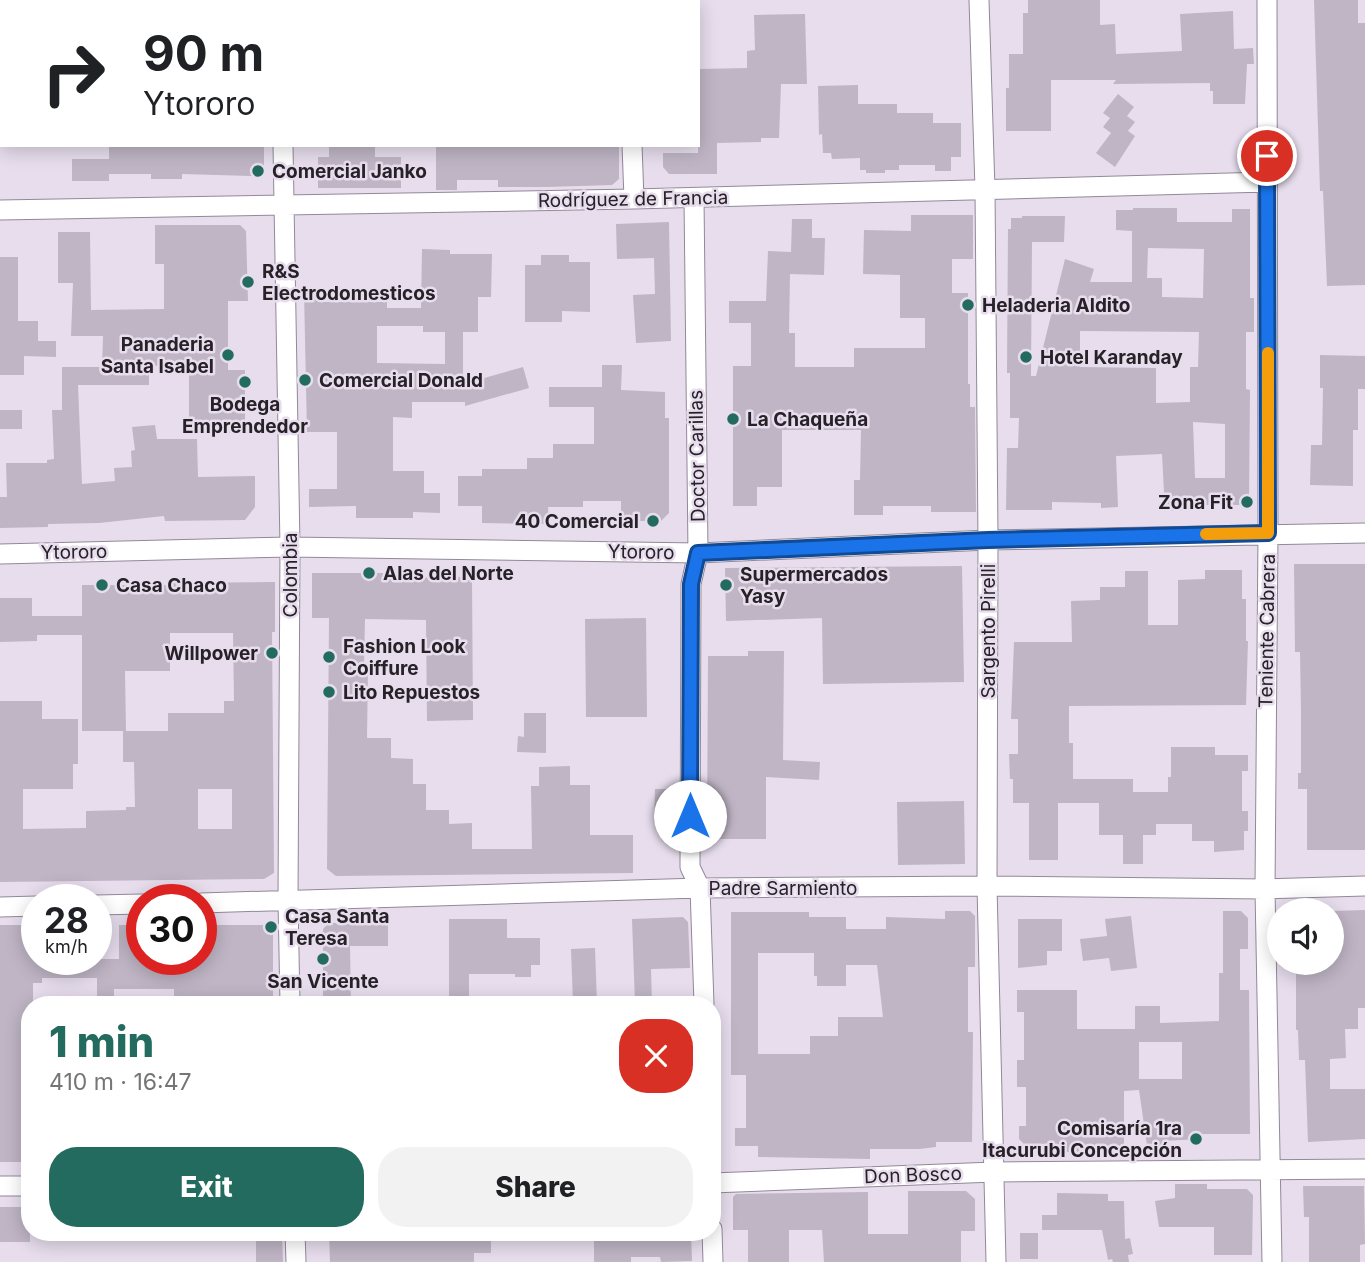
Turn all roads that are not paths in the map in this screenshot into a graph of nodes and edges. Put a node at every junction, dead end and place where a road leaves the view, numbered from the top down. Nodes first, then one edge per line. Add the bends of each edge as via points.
1 (979, 0) edge
2 (1267, 0) edge
3 (283, 147) edge
4 (632, 147) edge
5 (1267, 181) junction
6 (985, 189) junction
7 (694, 198) junction
8 (634, 200) junction
9 (285, 206) junction
10 (0, 210) edge
11 (1268, 533) junction
12 (1365, 533) edge
13 (988, 540) junction
14 (290, 547) junction
15 (698, 553) junction
16 (0, 554) edge
17 (987, 886) junction
18 (1365, 887) edge
19 (700, 888) junction
20 (1265, 889) junction
21 (288, 901) junction
22 (217, 903) edge
23 (21, 906) edge
24 (0, 907) edge
25 (290, 996) edge
26 (704, 996) edge
27 (1270, 1169) junction
28 (1365, 1169) edge
29 (994, 1172) junction
30 (721, 1183) edge
31 (0, 1186) edge
32 (21, 1186) edge
33 (295, 1241) edge
34 (712, 1241) edge
35 (296, 1262) edge
36 (713, 1262) edge
37 (996, 1262) edge
38 (1272, 1262) edge

1 - 6 street, Sargento Pirelli
2 - 5 street, Teniente Cabrera
3 - 9 street, Colombia
4 - 8 street
5 - 6 street, Rodríguez de Francia
5 - 11 street, Teniente Cabrera
6 - 7 street, Rodríguez de Francia
6 - 13 street, Sargento Pirelli
7 - 8 street, Rodríguez de Francia
7 - 15 street, Doctor Carillas
8 - 9 street, Rodríguez de Francia
9 - 10 street, Rodríguez de Francia
9 - 14 street, Colombia
11 - 12 street, Ytororo
11 - 13 street, Ytororo
11 - 20 street, Teniente Cabrera
13 - 15 street, Ytororo
13 - 17 street, Sargento Pirelli
14 - 15 street, Ytororo
14 - 16 street, Ytororo
14 - 21 street, Colombia
15 - 19 street, Doctor Carillas via 691,584 690,867
17 - 19 street, Padre Sarmiento
17 - 20 street, Padre Sarmiento
17 - 29 street, Sargento Pirelli
18 - 20 street, Padre Sarmiento
19 - 21 street, Padre Sarmiento
19 - 26 street, Doctor Carillas
20 - 27 street, Teniente Cabrera
21 - 22 street, Padre Sarmiento
21 - 25 street, Colombia
23 - 24 street
27 - 28 street, Don Bosco
27 - 29 street, Don Bosco
27 - 38 street, Teniente Cabrera
29 - 30 street, Don Bosco
29 - 37 street, Sargento Pirelli
31 - 32 street
33 - 35 street
34 - 36 street

